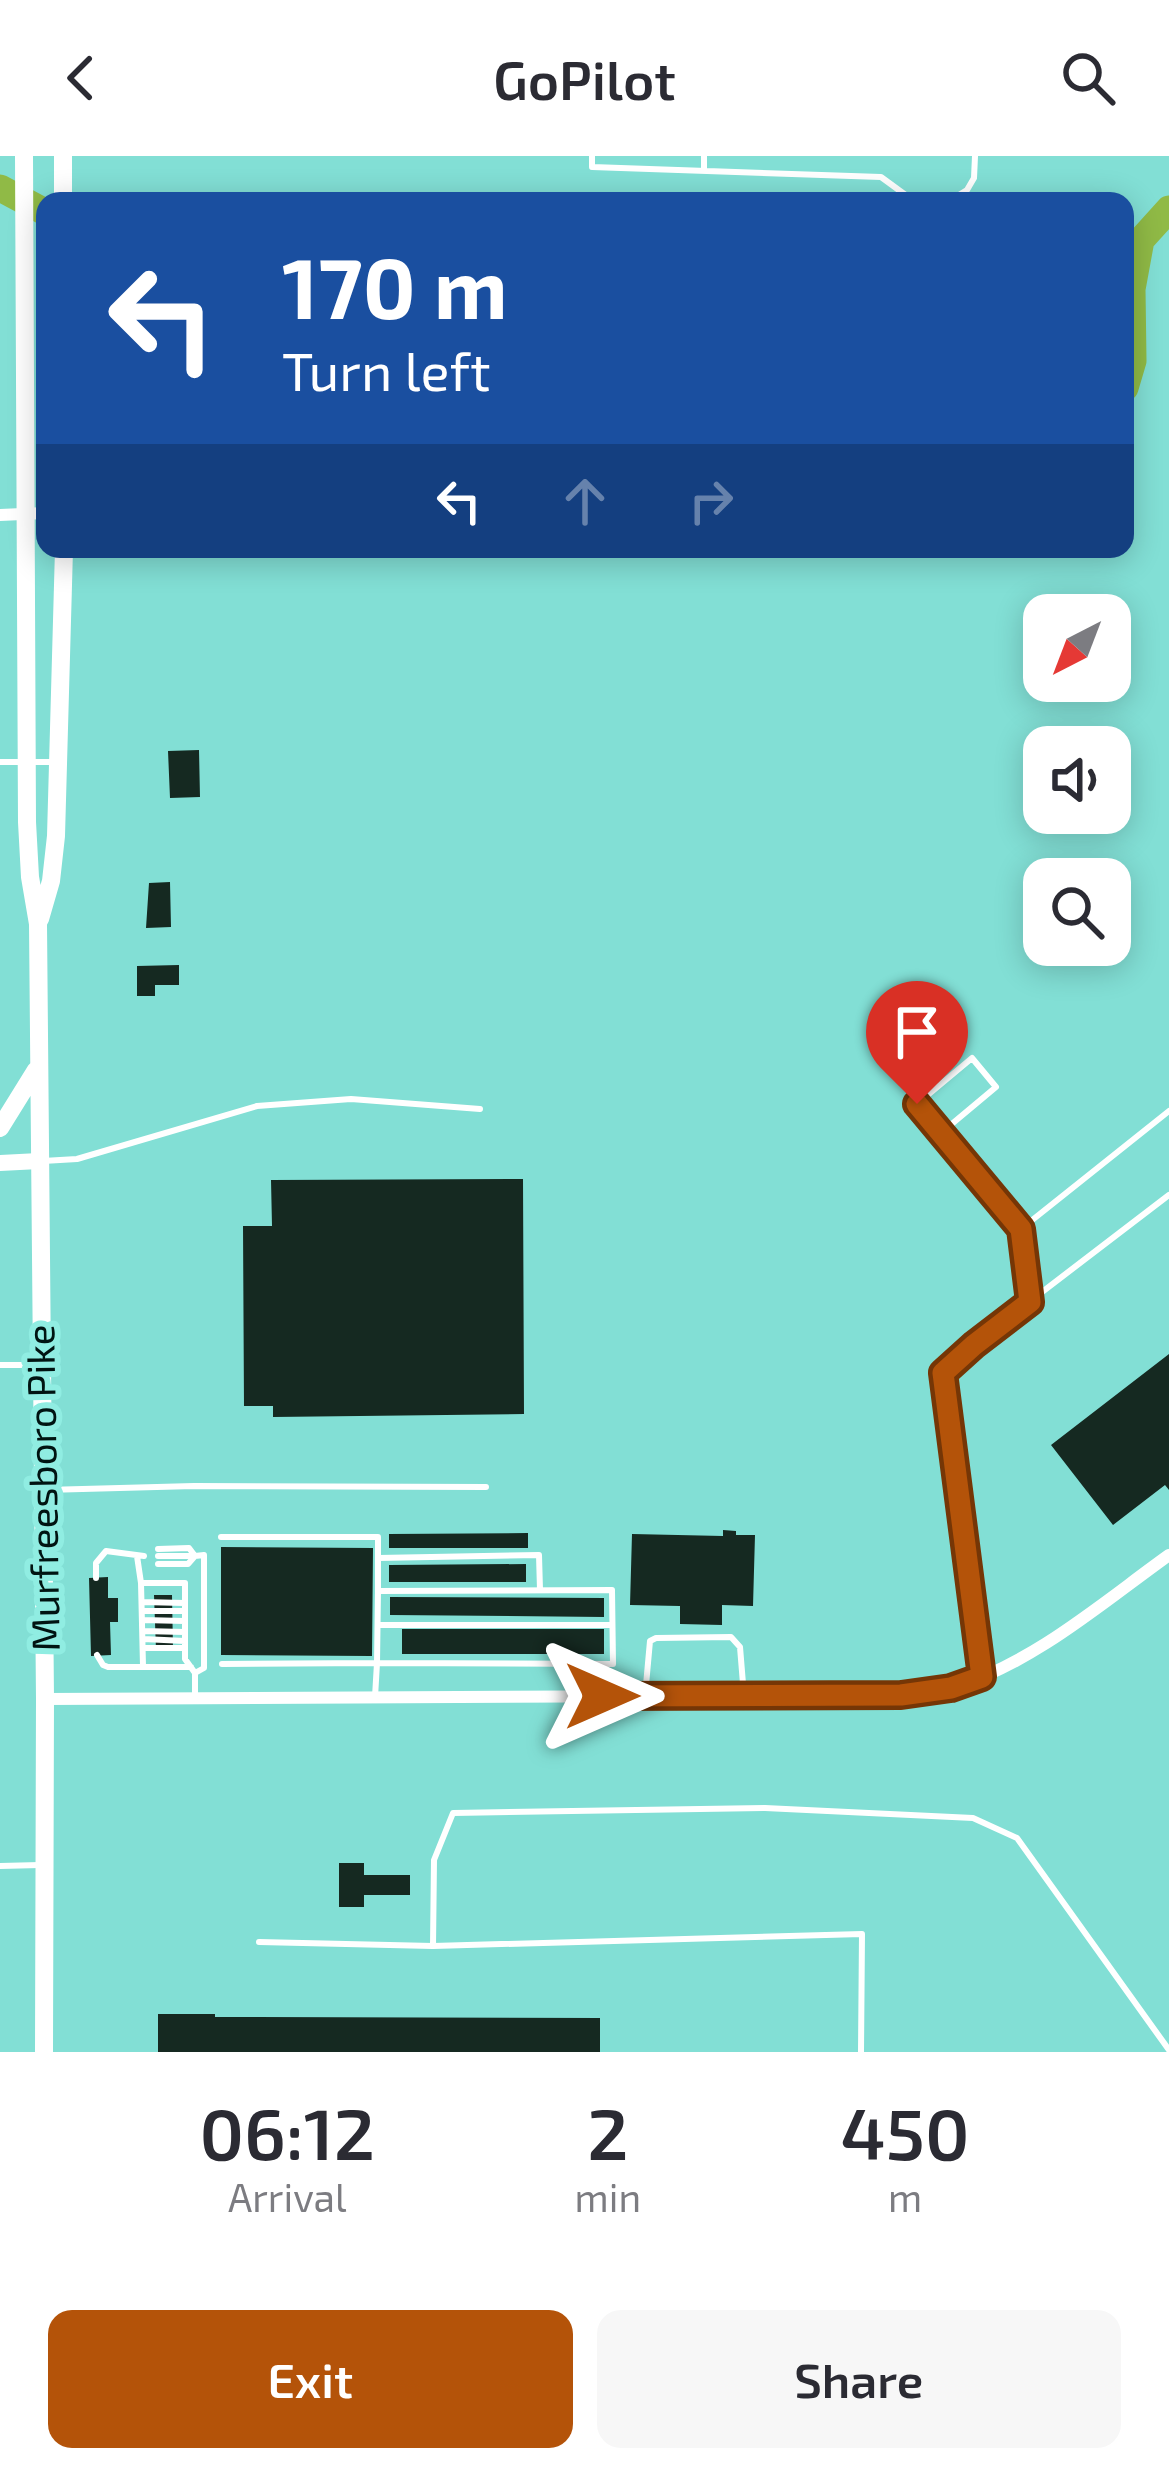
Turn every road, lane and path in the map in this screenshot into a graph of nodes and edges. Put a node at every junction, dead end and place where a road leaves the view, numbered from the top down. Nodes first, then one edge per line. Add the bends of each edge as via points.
1 (24, 156) edge
2 (63, 156) edge
3 (592, 156) edge
4 (704, 156) edge
5 (975, 156) edge
6 (704, 171) junction
7 (63, 192) edge
8 (902, 192) edge
9 (964, 192) edge
10 (0, 514) edge
11 (36, 514) edge
12 (64, 558) edge
13 (0, 762) edge
14 (59, 762) junction
15 (27, 763) junction
16 (38, 924) junction
17 (39, 1066) junction
18 (480, 1108) dead end
19 (1169, 1112) edge
20 (0, 1128) edge
21 (941, 1133) junction
22 (39, 1161) junction
23 (0, 1163) edge
24 (1169, 1195) edge
25 (1021, 1229) junction
26 (1030, 1302) junction
27 (0, 1365) edge
28 (41, 1365) junction
29 (486, 1487) dead end
30 (43, 1490) junction
31 (221, 1538) dead end
32 (1169, 1555) edge
33 (195, 1556) junction
34 (378, 1558) junction
35 (96, 1578) dead end
36 (141, 1583) junction
37 (540, 1590) junction
38 (378, 1591) junction
39 (142, 1611) junction
40 (185, 1612) junction
41 (378, 1625) junction
42 (613, 1625) junction
43 (143, 1639) junction
44 (185, 1640) junction
45 (98, 1655) dead end
46 (377, 1663) junction
47 (222, 1664) dead end
48 (143, 1666) junction
49 (193, 1670) junction
50 (982, 1677) junction
51 (645, 1696) junction
52 (744, 1696) junction
53 (375, 1697) junction
54 (195, 1698) junction
55 (45, 1699) junction
56 (44, 1864) junction
57 (0, 1866) edge
58 (259, 1942) dead end
59 (433, 1946) junction
60 (1169, 2050) edge
61 (44, 2052) edge
62 (861, 2052) edge

1 - 11 main road, Murfreesboro Pike
2 - 7 main road
3 - 6 lane via 592,167
4 - 6 lane
5 - 9 lane
6 - 8 lane via 881,177
10 - 11 street
11 - 15 main road, Murfreesboro Pike
12 - 14 main road, Murfreesboro Pike
13 - 15 lane
14 - 15 lane
14 - 16 main road, Murfreesboro Pike via 51,881
15 - 16 main road, Murfreesboro Pike
16 - 17 main road, Murfreesboro Pike
17 - 20 main road
17 - 22 main road, Murfreesboro Pike
18 - 22 lane via 351,1099 256,1106 77,1159
19 - 25 lane
21 - 21 lane via 917,1104 972,1058 996,1087
21 - 25 lane
22 - 23 street
22 - 28 main road, Murfreesboro Pike
24 - 26 lane
25 - 26 lane
26 - 50 lane via 943,1373
27 - 28 lane
28 - 30 main road, Murfreesboro Pike
29 - 30 lane
30 - 55 main road, Murfreesboro Pike
31 - 34 lane via 378,1537
32 - 50 street via 1034,1652
33 - 33 lane via 188,1564 158,1557 189,1548
33 - 49 lane via 204,1555 205,1643 204,1668
34 - 37 lane via 539,1555
34 - 38 lane
35 - 36 lane via 106,1552 142,1556
36 - 39 lane
36 - 40 lane via 185,1583
37 - 38 lane
37 - 42 lane via 612,1590
38 - 41 lane
39 - 40 lane
39 - 40 lane
39 - 43 lane
40 - 44 lane
41 - 42 lane
41 - 46 lane
42 - 46 lane via 613,1664
43 - 44 lane
43 - 44 lane
43 - 48 lane
44 - 49 lane
45 - 48 lane via 108,1666
46 - 47 lane
46 - 53 lane
48 - 49 lane
49 - 54 lane
50 - 52 street via 901,1695
51 - 52 street
51 - 52 lane via 650,1641 731,1636 740,1647
51 - 53 street
53 - 54 street
54 - 55 street
55 - 56 main road, Murfreesboro Pike
56 - 57 lane
56 - 61 main road, Murfreesboro Pike
58 - 59 lane
59 - 60 lane via 434,1860 453,1813 765,1808 973,1818 1017,1838
59 - 62 lane via 862,1934

